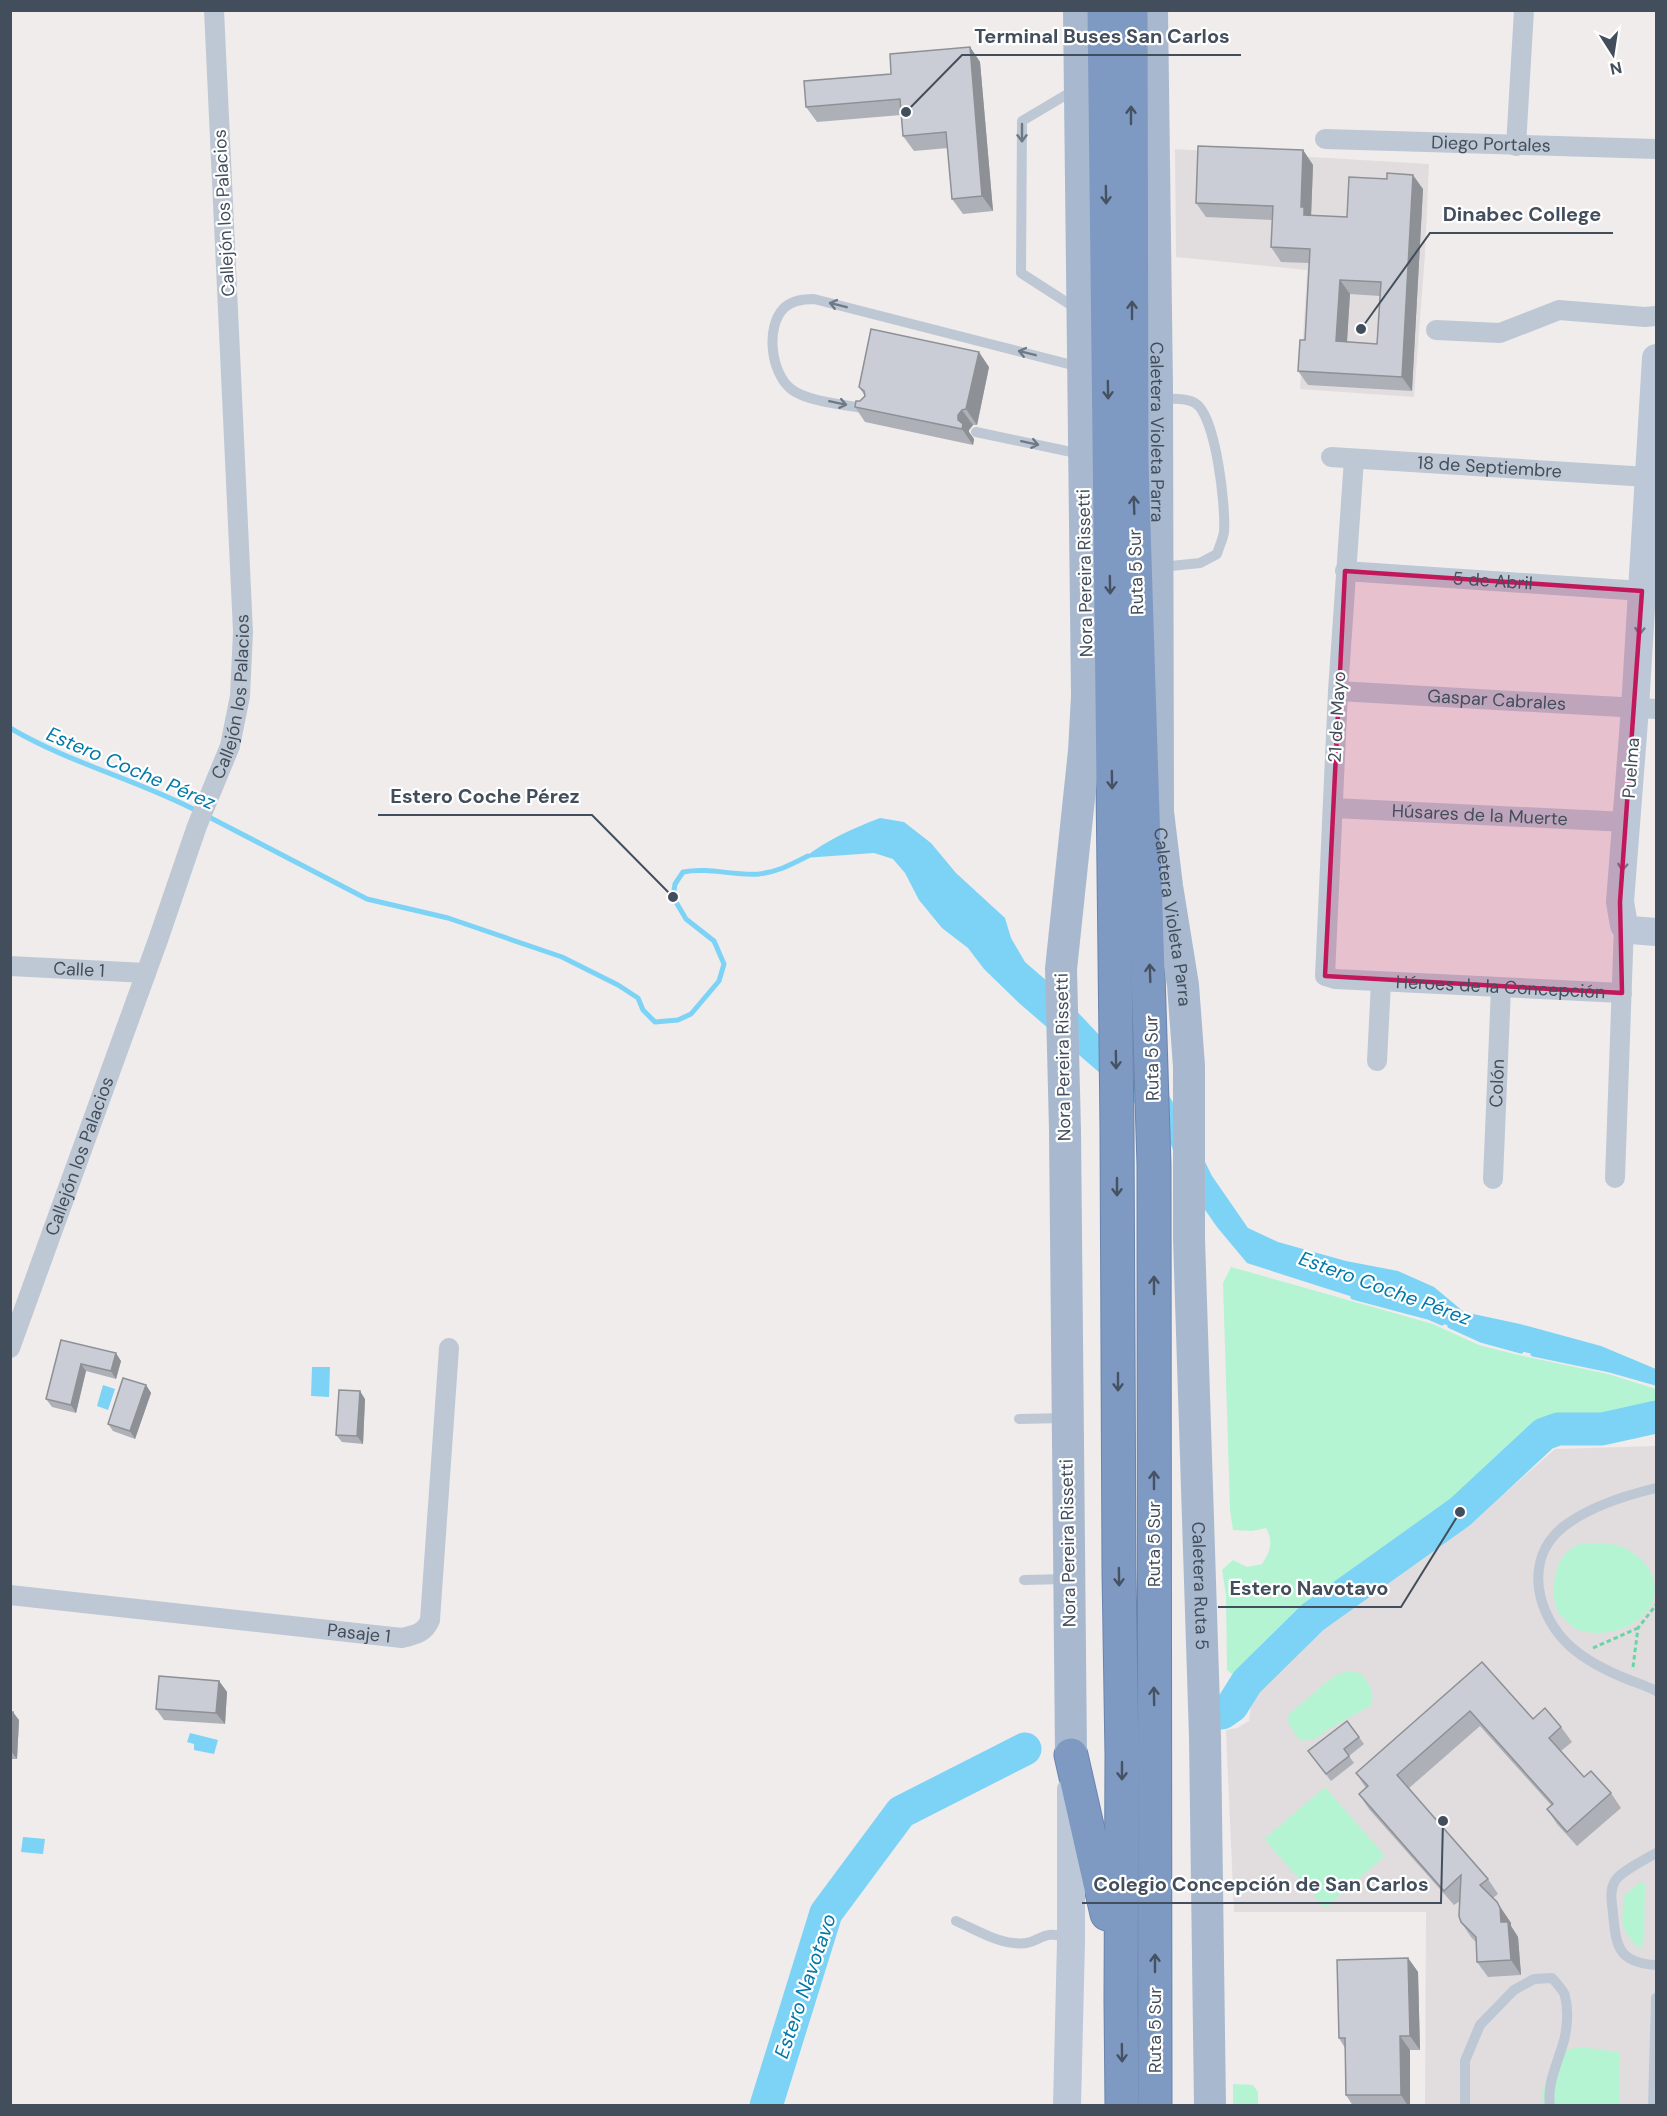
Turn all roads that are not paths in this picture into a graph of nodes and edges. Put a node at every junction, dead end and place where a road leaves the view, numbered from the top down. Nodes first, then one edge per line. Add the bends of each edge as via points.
1 (214, 10) edge
2 (1079, 10) edge
3 (1104, 10) edge
4 (1131, 10) edge
5 (1152, 10) edge
6 (1524, 10) edge
7 (1079, 87) junction
8 (1325, 139) dead end
9 (1516, 146) junction
10 (1656, 149) edge
11 (1083, 313) junction
12 (1656, 316) edge
13 (1436, 330) dead end
14 (1656, 358) edge
15 (1083, 367) junction
16 (1158, 400) junction
17 (868, 409) edge
18 (976, 432) dead end
19 (1084, 454) junction
20 (1331, 457) dead end
21 (1354, 459) junction
22 (1648, 477) junction
23 (1651, 523) edge
24 (1158, 567) junction
25 (1346, 571) junction
26 (1642, 591) junction
27 (1338, 691) junction
28 (1646, 708) edge
29 (1333, 808) junction
30 (1627, 822) junction
31 (1624, 925) junction
32 (1656, 932) edge
33 (10, 966) edge
34 (146, 973) junction
35 (1325, 976) joint
36 (1381, 982) junction
37 (1502, 988) junction
38 (1622, 993) junction
39 (1377, 1061) dead end
40 (1189, 1066) joint
41 (1615, 1178) dead end
42 (1493, 1179) dead end
43 (10, 1348) edge
44 (449, 1348) dead end
45 (1067, 1418) junction
46 (1018, 1419) dead end
47 (1656, 1488) edge
48 (1069, 1579) junction
49 (1024, 1580) dead end
50 (10, 1595) edge
51 (1656, 1691) edge
52 (1071, 1755) junction
53 (1656, 1852) edge
54 (956, 1921) dead end
55 (1071, 1941) junction
56 (1656, 1965) edge
57 (1656, 1998) edge
58 (1121, 2001) junction
59 (1067, 2106) edge
60 (1122, 2106) edge
61 (1155, 2106) edge
62 (1210, 2106) edge
63 (1465, 2106) edge
64 (1550, 2106) edge
65 (1653, 2106) edge

1 - 34 street, Callejón los Palacios via 243,660 230,747 197,826
2 - 7 main road, Nora Pereira Rissetti
3 -> 58 highway, Ruta 5 Sur via 1117,1128
61 -> 4 highway, Ruta 5 Sur via 1154,1165 1132,463
5 - 16 main road, Caletera Violeta Parra
6 - 9 street
7 - 11 main road, Nora Pereira Rissetti
7 -> 11 lane via 1022,121 1022,273
8 - 9 street, Diego Portales
9 - 10 street, Diego Portales
11 - 15 main road, Nora Pereira Rissetti
12 - 13 street via 1559,310 1500,333
14 - 22 street, Puelma
15 -> 17 lane via 814,299 800,299 784,308 775,324 773,353 785,382 792,390 809,397
15 - 19 main road, Nora Pereira Rissetti
16 - 24 main road, Caletera Violeta Parra
16 - 24 lane via 1195,402 1204,411 1222,486 1224,532 1217,554 1200,563
18 -> 19 lane
19 - 45 main road, Nora Pereira Rissetti via 1087,696 1061,969
20 - 21 street, 18 de Septiembre
21 - 22 street, 18 de Septiembre
21 - 25 street, 21 de Mayo
22 - 23 street, Puelma
23 - 26 street, Puelma
24 - 40 main road, Caletera Violeta Parra via 1158,812 1183,986
25 - 26 street, 5 de Abril
25 - 27 street, 21 de Mayo
26 -> 28 street, Puelma
27 - 28 street, Gaspar Cabrales
27 - 29 street, 21 de Mayo
28 - 30 street, Puelma
29 - 30 street, Húsares de la Muerte
29 - 35 street, 21 de Mayo
30 -> 31 street, Puelma via 1620,902
31 - 32 street via 1631,930
31 - 38 street, Puelma
33 - 34 street, Calle 1
34 - 43 street, Callejón los Palacios
35 - 36 street, Héroes de la Concepción
36 - 37 street, Héroes de la Concepción
36 - 39 street, Héroes de la Concepción
37 - 38 street, Héroes de la Concepción
37 - 42 street, Colón
38 - 41 street, Puelma
40 - 62 main road, Caletera Ruta 5 via 1189,1239 1205,1748
44 - 50 street, Pasaje 1 via 430,1620 427,1628 416,1635 402,1638
45 - 46 lane
45 - 48 main road, Nora Pereira Rissetti
47 - 51 lane via 1573,1520 1554,1536 1542,1556 1538,1578 1544,1612 1559,1635 1607,1670
48 - 49 lane
48 - 52 main road, Nora Pereira Rissetti
52 - 55 street, Nora Pereira Rissetti
52 - 58 highway via 1102,1888
53 - 56 lane via 1616,1879 1611,1891 1616,1943 1624,1954 1640,1964
54 - 55 lane via 1016,1944 1032,1943 1047,1934
55 - 59 street, Nora Pereira Rissetti
57 - 65 lane
58 -> 60 highway, Ruta 5 Sur
63 - 64 lane via 1465,2061 1480,2025 1514,1990 1534,1979 1552,1978 1565,1994 1566,2021 1563,2045 1553,2070

